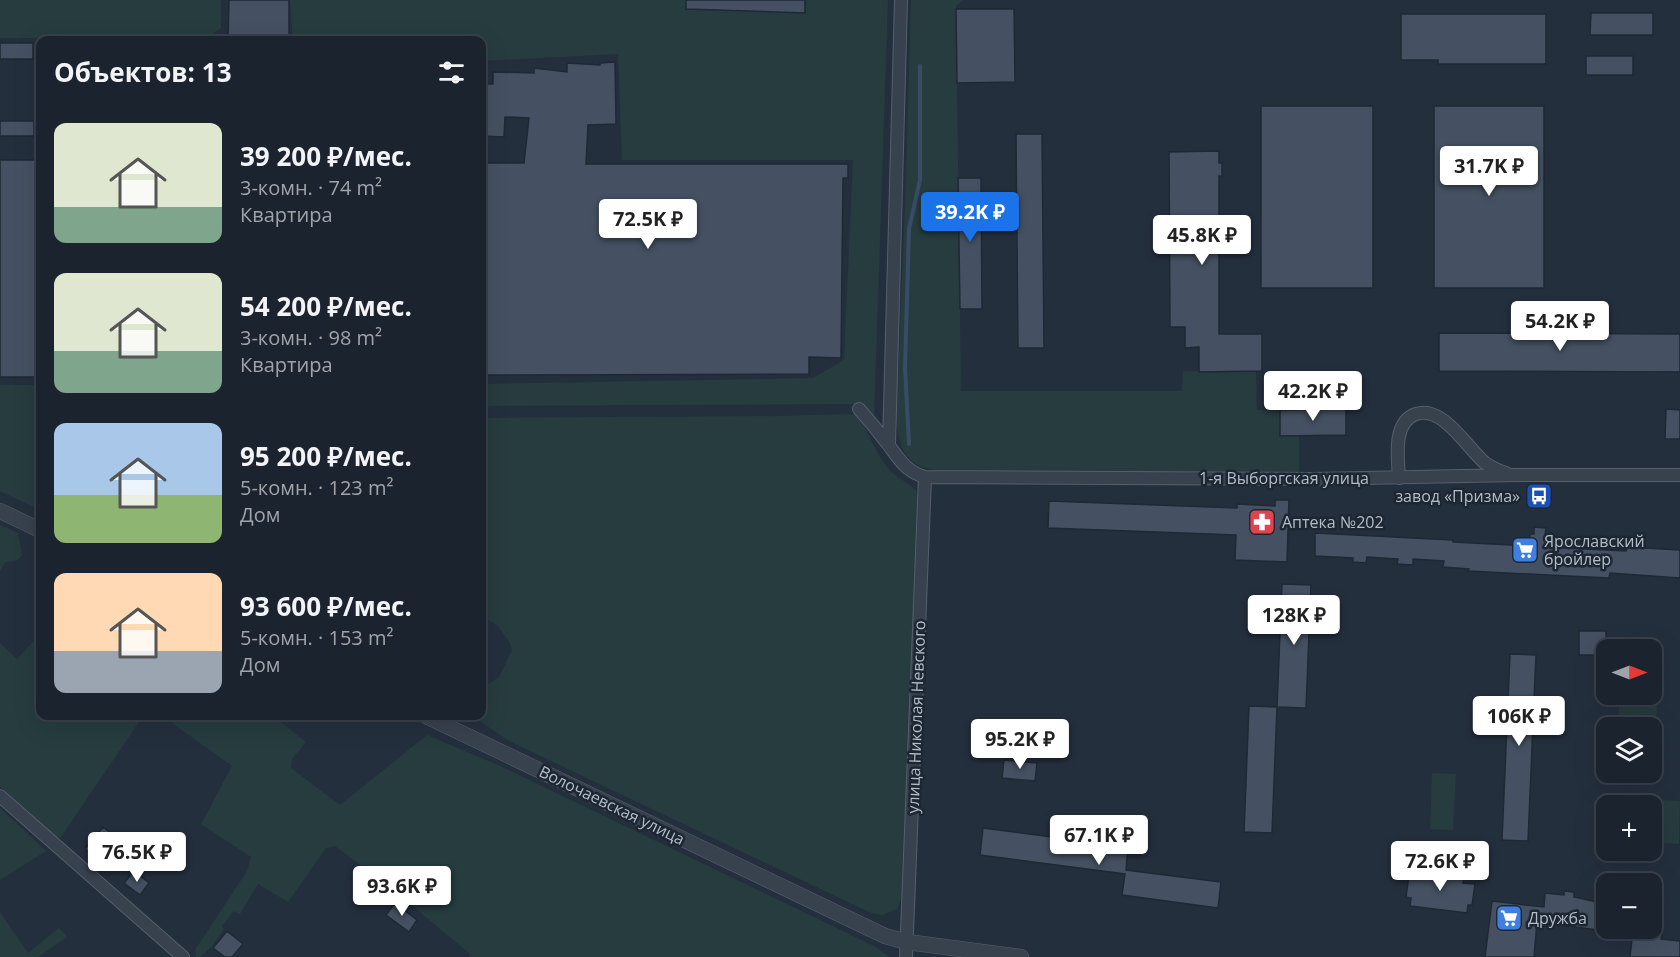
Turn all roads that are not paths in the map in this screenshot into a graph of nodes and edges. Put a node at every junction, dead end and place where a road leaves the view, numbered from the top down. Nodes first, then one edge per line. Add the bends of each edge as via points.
1 (901, 0) edge
2 (859, 410) dead end
3 (889, 445) junction
4 (1516, 475) junction
5 (1680, 475) edge
6 (925, 477) junction
7 (1398, 478) junction
8 (0, 511) edge
9 (36, 528) edge
10 (434, 720) edge
11 (0, 796) edge
12 (907, 949) edge
13 (183, 957) edge
14 (1021, 957) edge

1 - 3 street
2 - 3 street
3 - 6 street via 908,470
4 - 5 street, 1-я Выборгская улица
4 - 7 street, 1-я Выборгская улица
4 - 7 street via 1496,470 1439,417 1423,413 1407,419 1401,428
6 - 7 street, 1-я Выборгская улица
6 - 12 street, улица Николая Невского
8 - 9 street
10 - 12 street, Волочаевская улица
11 - 13 street
12 - 14 street, Волочаевская улица

